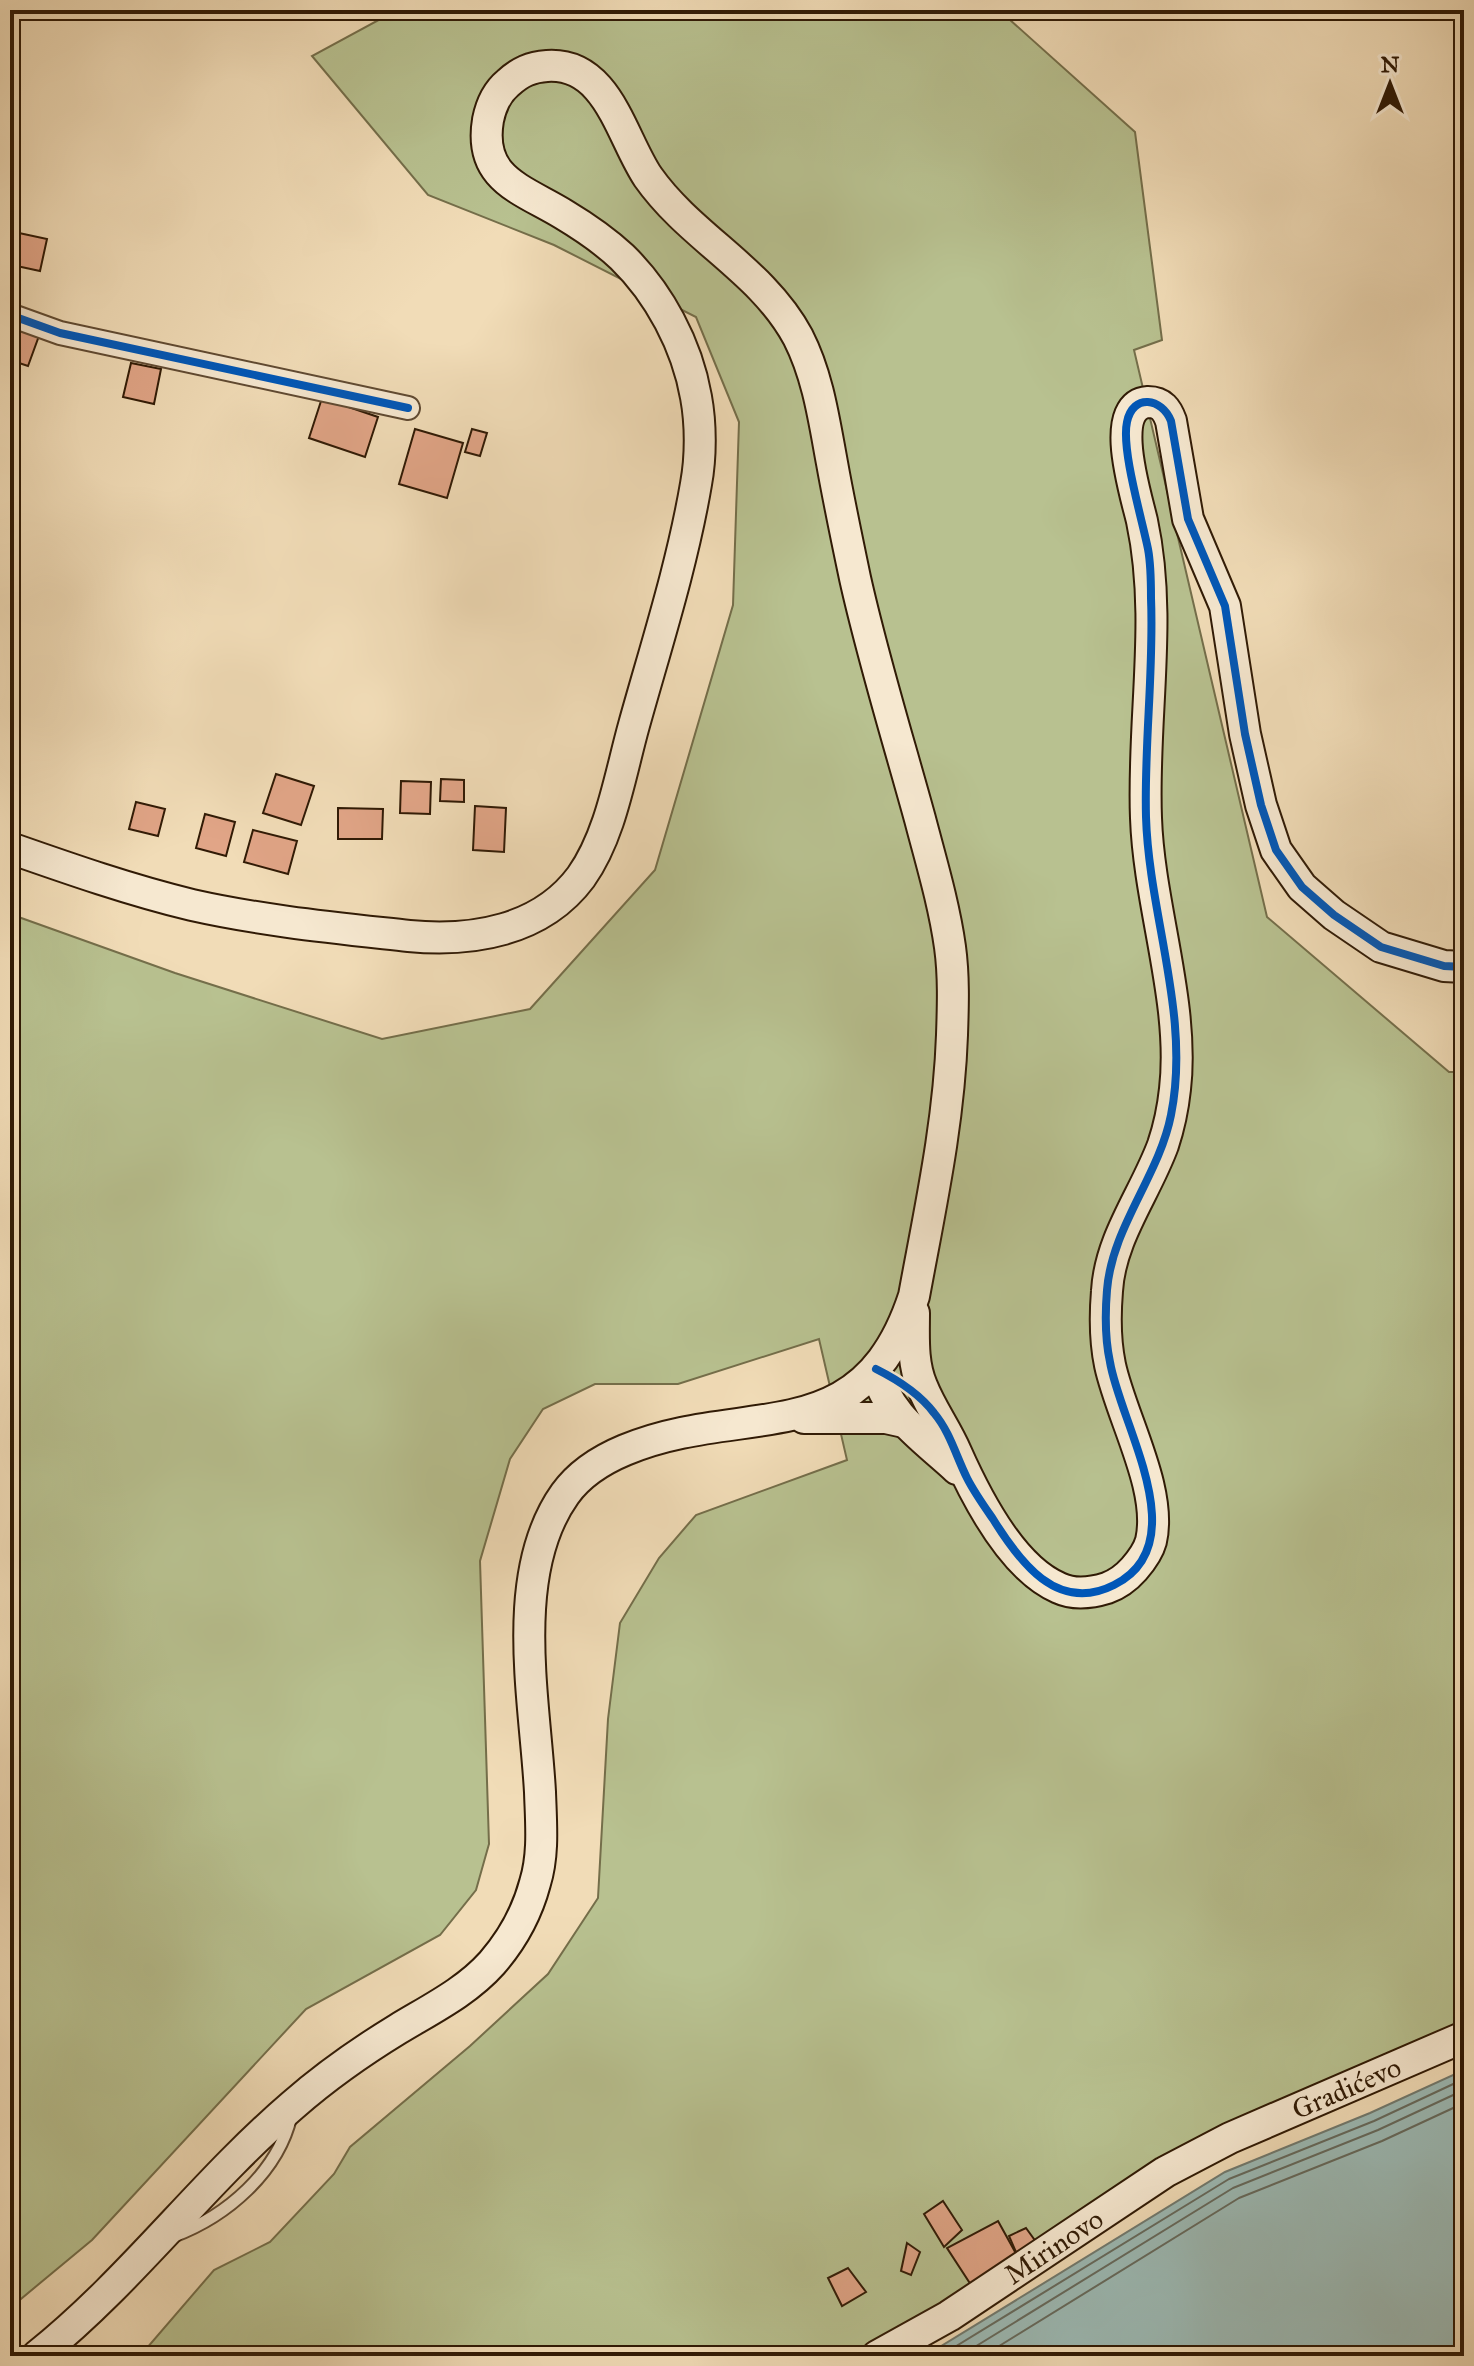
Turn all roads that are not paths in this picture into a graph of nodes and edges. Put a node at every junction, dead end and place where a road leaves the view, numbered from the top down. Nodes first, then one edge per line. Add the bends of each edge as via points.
1 (10, 315) edge
2 (408, 408) dead end
3 (10, 848) edge
4 (1464, 967) edge
5 (914, 1296) junction
6 (876, 1369) junction
7 (935, 1413) junction
8 (782, 1418) junction
9 (904, 1422) junction
10 (967, 1479) junction
11 (1464, 2037) edge
12 (1230, 2138) joint
13 (37, 2356) edge
14 (877, 2356) edge

1 - 2 street via 60,333
3 - 5 main road via 195,906 434,938 478,937 506,929 545,911 579,880 599,844 660,631 698,480 699,445 696,397 681,344 649,286 604,242 513,187 488,152 488,115 496,95 514,77 536,66 561,66 586,76 604,93 661,194 764,288 784,314 800,341 822,407 857,586 950,947 947,1103
4 - 10 main road via 1381,947 1302,887 1276,850 1248,748 1225,606 1188,519 1171,421 1158,403 1143,402 1132,409 1126,423 1127,444 1149,556 1146,818 1149,869 1176,1028 1176,1084 1162,1147 1110,1264 1105,1318 1110,1363 1149,1488 1151,1542 1129,1575 1113,1586 1089,1593 1066,1591 1027,1567
5 - 6 main road via 898,1338
5 - 7 main road via 915,1361
6 - 7 main road
6 - 8 main road via 846,1393
6 - 9 main road via 884,1395
7 - 10 main road
8 - 9 main road
8 - 13 main road via 641,1443 595,1464 566,1492 544,1530 532,1574 530,1632 542,1830 537,1879 506,1945 474,1980 294,2103 98,2303
9 - 10 main road
11 - 12 main road, Gradićevo
12 - 14 main road, Mirinovo via 1165,2172 949,2316

